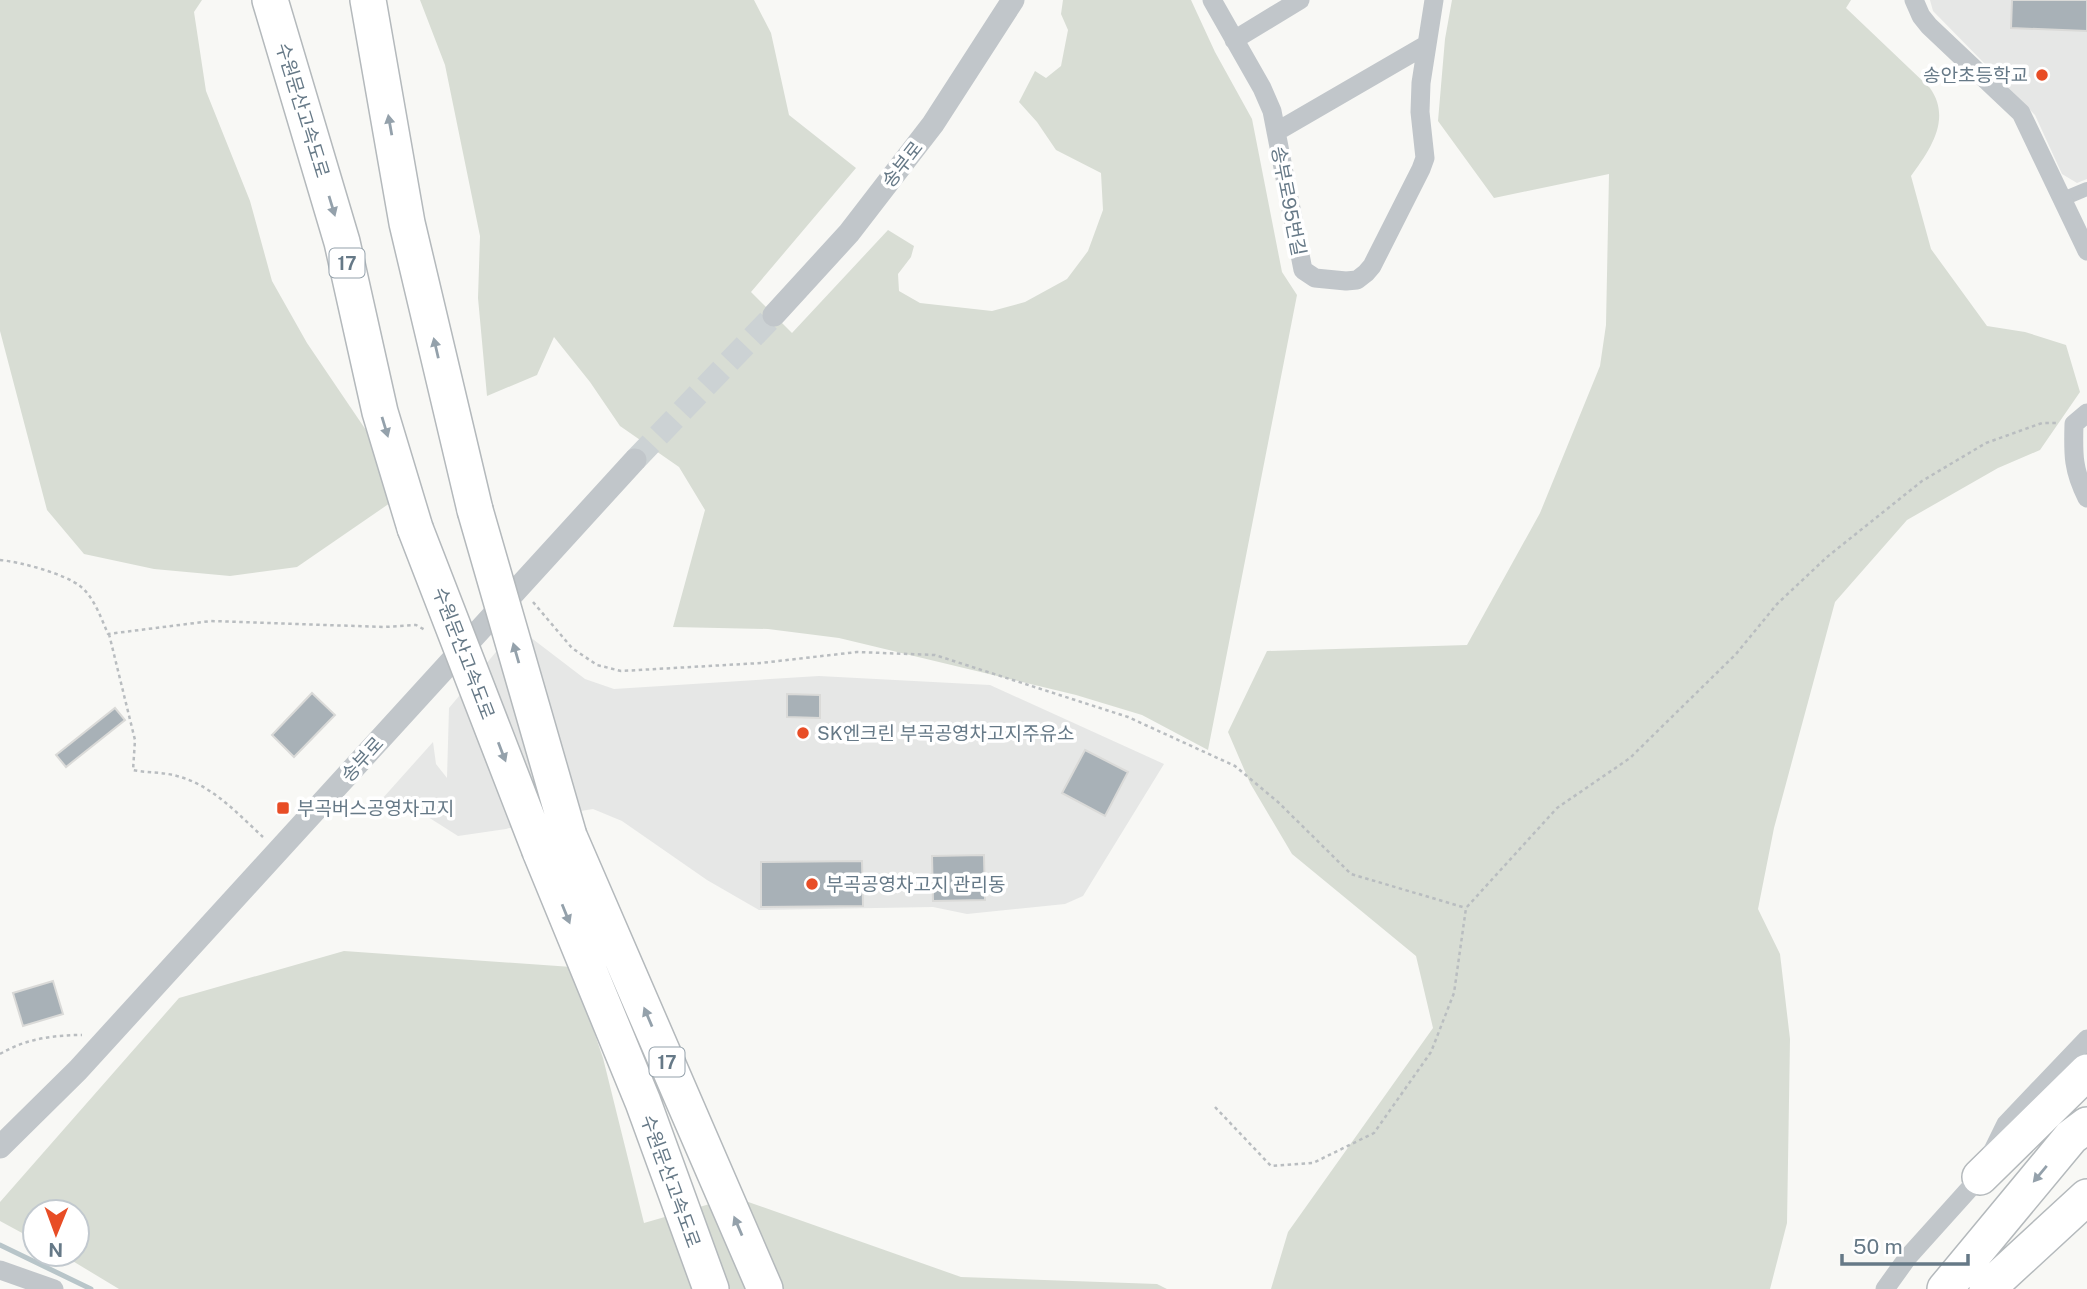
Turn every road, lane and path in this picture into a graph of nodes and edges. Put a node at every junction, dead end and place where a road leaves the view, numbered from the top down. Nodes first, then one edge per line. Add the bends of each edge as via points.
1 (270, 0) edge
2 (368, 0) edge
3 (1013, 0) edge
4 (1212, 0) edge
5 (1300, 0) edge
6 (1434, 0) edge
7 (1914, 0) edge
8 (1234, 40) junction
9 (1426, 45) junction
10 (1276, 132) junction
11 (2087, 189) edge
12 (2063, 200) junction
13 (2087, 251) edge
14 (774, 314) tunnel mouth
15 (2081, 419) edge
16 (635, 460) tunnel mouth
17 (2087, 498) edge
18 (0, 560) edge
19 (520, 587) junction
20 (428, 631) dead end
21 (108, 634) junction
22 (555, 843) junction
23 (279, 852) junction
24 (1466, 908) junction
25 (110, 1035) junction
26 (2087, 1039) edge
27 (0, 1054) edge
28 (2087, 1072) edge
29 (1215, 1107) dead end
30 (2087, 1125) edge
31 (0, 1147) edge
32 (1980, 1177) junction
33 (2087, 1196) edge
34 (0, 1270) edge
35 (54, 1289) edge
36 (711, 1289) edge
37 (765, 1289) edge
38 (1885, 1289) edge
39 (1945, 1289) edge
40 (1987, 1289) edge

1 -> 22 highway, 수원문산고속도로 / 17, bridge via 342,242 380,412 415,528
22 -> 2 highway, 수원문산고속도로 / 17, bridge via 407,223
3 - 14 street, 송부로 via 933,124 849,233
4 - 8 street, 송부로95번길
5 - 8 street
6 - 9 street, 송부로95번길
7 - 12 street via 1929,26 2021,113
8 - 10 street, 송부로95번길 via 1262,88
9 - 10 street
9 - 10 street, 송부로95번길 via 1420,112 1425,158 1372,266 1357,280 1315,278 1303,270
11 - 12 street
12 - 13 street
15 - 17 street via 2073,444 2076,476
15 - 24 path via 2042,423 1986,443 1922,481 1837,548 1630,758 1557,808
16 - 19 street, 송부로
18 - 21 path via 18,562 80,586
19 - 23 street, 송부로
19 - 24 path via 572,648 597,665 621,671 857,652 935,655 1128,717 1235,766 1351,874
20 - 21 path via 416,625 211,621
21 - 23 path via 135,740 133,769 181,777 202,787
22 -> 36 highway, 수원문산고속도로 / 17
37 -> 22 highway, 수원문산고속도로 / 17
23 - 25 street, 송부로
24 - 29 path via 1454,993 1431,1052 1374,1133 1312,1163 1271,1166
25 - 27 path via 55,1035
25 - 31 street, 송부로
26 - 32 street via 2006,1124
28 - 32 highway
30 -> 39 highway via 2071,1137
32 - 38 street
33 - 40 highway
34 - 35 street

